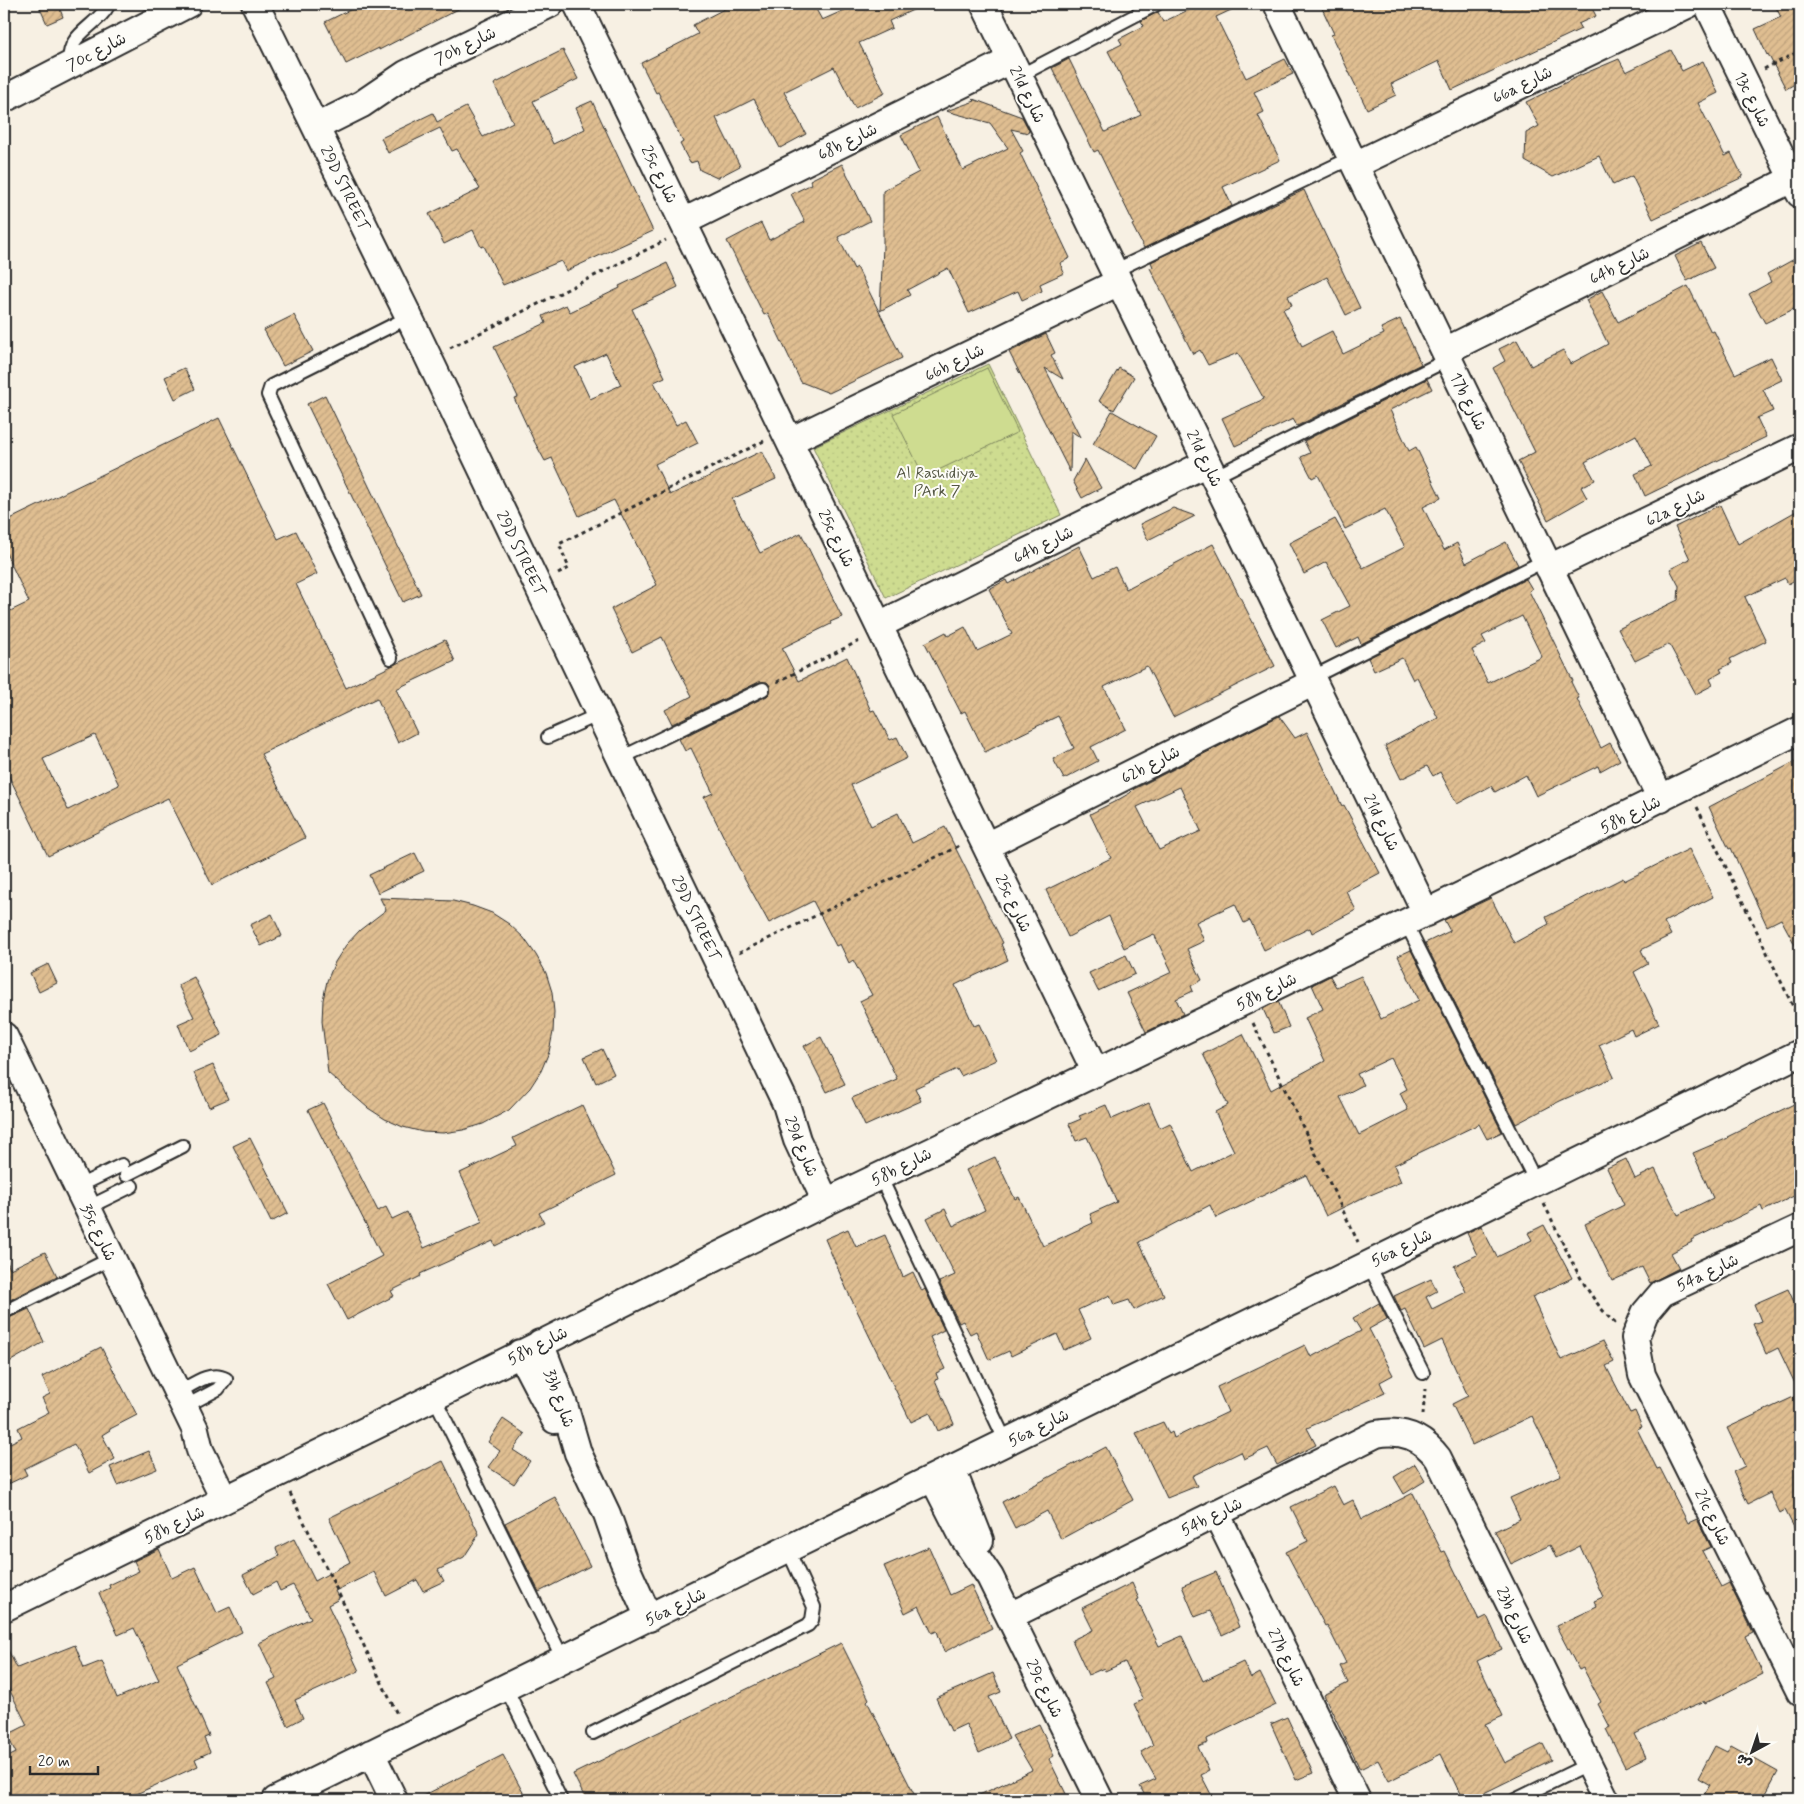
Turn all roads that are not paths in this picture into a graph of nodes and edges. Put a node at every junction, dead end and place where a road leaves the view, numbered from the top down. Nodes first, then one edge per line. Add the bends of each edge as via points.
1 (109, 4) edge
2 (188, 4) edge
3 (255, 4) edge
4 (550, 4) edge
5 (577, 4) edge
6 (984, 4) edge
7 (1157, 4) edge
8 (1277, 4) edge
9 (1689, 4) edge
10 (1707, 4) edge
11 (70, 65) junction
12 (1015, 68) junction
13 (4, 99) edge
14 (312, 121) junction
15 (1353, 161) junction
16 (1796, 187) edge
17 (685, 226) junction
18 (1116, 276) junction
19 (410, 317) junction
20 (1447, 355) junction
21 (787, 436) junction
22 (1800, 446) edge
23 (1210, 470) junction
24 (1548, 564) junction
25 (880, 628) junction
26 (391, 658) dead end
27 (1312, 680) junction
28 (763, 688) road end
29 (600, 714) junction
30 (1800, 730) edge
31 (548, 737) dead end
32 (620, 758) junction
33 (1661, 798) junction
34 (983, 841) junction
35 (1416, 918) junction
36 (7, 1053) edge
37 (1800, 1053) edge
38 (1096, 1073) junction
39 (786, 1104) joint
40 (183, 1146) dead end
41 (126, 1175) junction
42 (880, 1176) junction
43 (1535, 1183) junction
44 (82, 1198) junction
45 (834, 1198) junction
46 (1800, 1228) edge
47 (112, 1258) junction
48 (1368, 1263) junction
49 (4, 1312) edge
50 (1635, 1338) joint
51 (530, 1348) junction
52 (1423, 1373) road end
53 (434, 1397) junction
54 (1415, 1437) joint
55 (1006, 1442) junction
56 (942, 1474) junction
57 (231, 1496) junction
58 (1216, 1513) junction
59 (788, 1550) junction
60 (4, 1608) edge
61 (658, 1614) junction
62 (1010, 1616) junction
63 (563, 1659) junction
64 (1794, 1666) edge
65 (506, 1688) junction
66 (1800, 1692) edge
67 (593, 1733) dead end
68 (371, 1754) junction
69 (1589, 1764) junction
70 (276, 1800) edge
71 (394, 1800) edge
72 (561, 1800) edge
73 (1100, 1800) edge
74 (1357, 1800) edge
75 (1515, 1800) edge
76 (1606, 1800) edge

1 - 11 lane via 101,16 74,40 70,48
2 - 11 street, 70c شارع
3 - 14 street, 29D STREET
4 - 14 street, 70b شارع via 406,74 362,104
5 - 17 street, 25c شارع
6 - 12 street, 21d شارع
7 - 12 lane
8 - 15 street, 17b شارع
9 - 15 street, 66a شارع
10 - 16 street, 13c شارع
11 - 13 street, 70c شارع
12 - 17 street, 68b شارع
12 - 18 street, 21d شارع
14 - 19 street, 29D STREET
15 - 18 lane
15 - 20 street, 17b شارع
16 - 20 street, 64b شارع
17 - 21 street, 25c شارع
18 - 21 street, 66b شارع
18 - 23 street, 21d شارع
19 - 26 lane via 271,386 268,394
19 - 29 street, 29D STREET
20 - 23 lane
20 - 24 street, 17b شارع
21 - 25 street, 25c شارع
22 - 24 street, 62a شارع
23 - 25 street, 64b شارع
23 - 27 street, 21d شارع
24 - 27 lane
24 - 33 street, 17b شارع
25 - 34 street, 25c شارع
27 - 34 street, 62b شارع
27 - 35 street, 21d شارع
28 - 32 lane
29 - 31 lane
29 - 32 street, 29D STREET
30 - 33 street, 58b شارع
32 - 39 street, 29D STREET
33 - 35 street, 58b شارع
34 - 38 street, 25c شارع
35 - 38 street, 58b شارع
35 - 43 lane
36 - 44 street, 35c شارع
37 - 43 street, 56a شارع
38 - 42 street, 58b شارع
39 - 45 street, 29d شارع via 798,1140
40 - 41 lane
41 - 44 lane
41 - 44 lane
42 - 45 street, 58b شارع
42 - 55 lane
43 - 48 street, 56a شارع
44 - 47 street, 35c شارع
45 - 51 street, 58b شارع
46 - 50 street, 54a شارع via 1662,1293 1645,1313
47 - 49 lane
47 - 57 street, 35c شارع via 185,1410 200,1450
48 - 52 lane
48 - 55 street, 56a شارع
50 - 64 street, 21c شارع via 1642,1375
51 - 53 street, 58b شارع
51 - 61 street, 33b شارع via 550,1411 578,1453 607,1514 636,1554
53 - 57 street, 58b شارع
53 - 63 lane
54 - 58 street, 54b شارع via 1396,1432 1376,1434
54 - 69 street, 23b شارع via 1431,1448 1438,1458
55 - 56 street, 56a شارع
56 - 59 street, 56a شارع
56 - 62 street, 29c شارع via 977,1531 990,1577
57 - 60 street, 58b شارع
58 - 62 street, 54b شارع
58 - 74 street, 27b شارع
59 - 61 street, 56a شارع
59 - 67 lane via 814,1607 808,1626
61 - 63 street, 56a شارع
62 - 73 street, 29c شارع
63 - 65 street, 56a شارع
64 - 66 street, 21c شارع
65 - 68 street, 56a شارع
65 - 72 lane
68 - 70 street, 56a شارع
68 - 71 street
69 - 75 lane
69 - 76 street, 23b شارع

